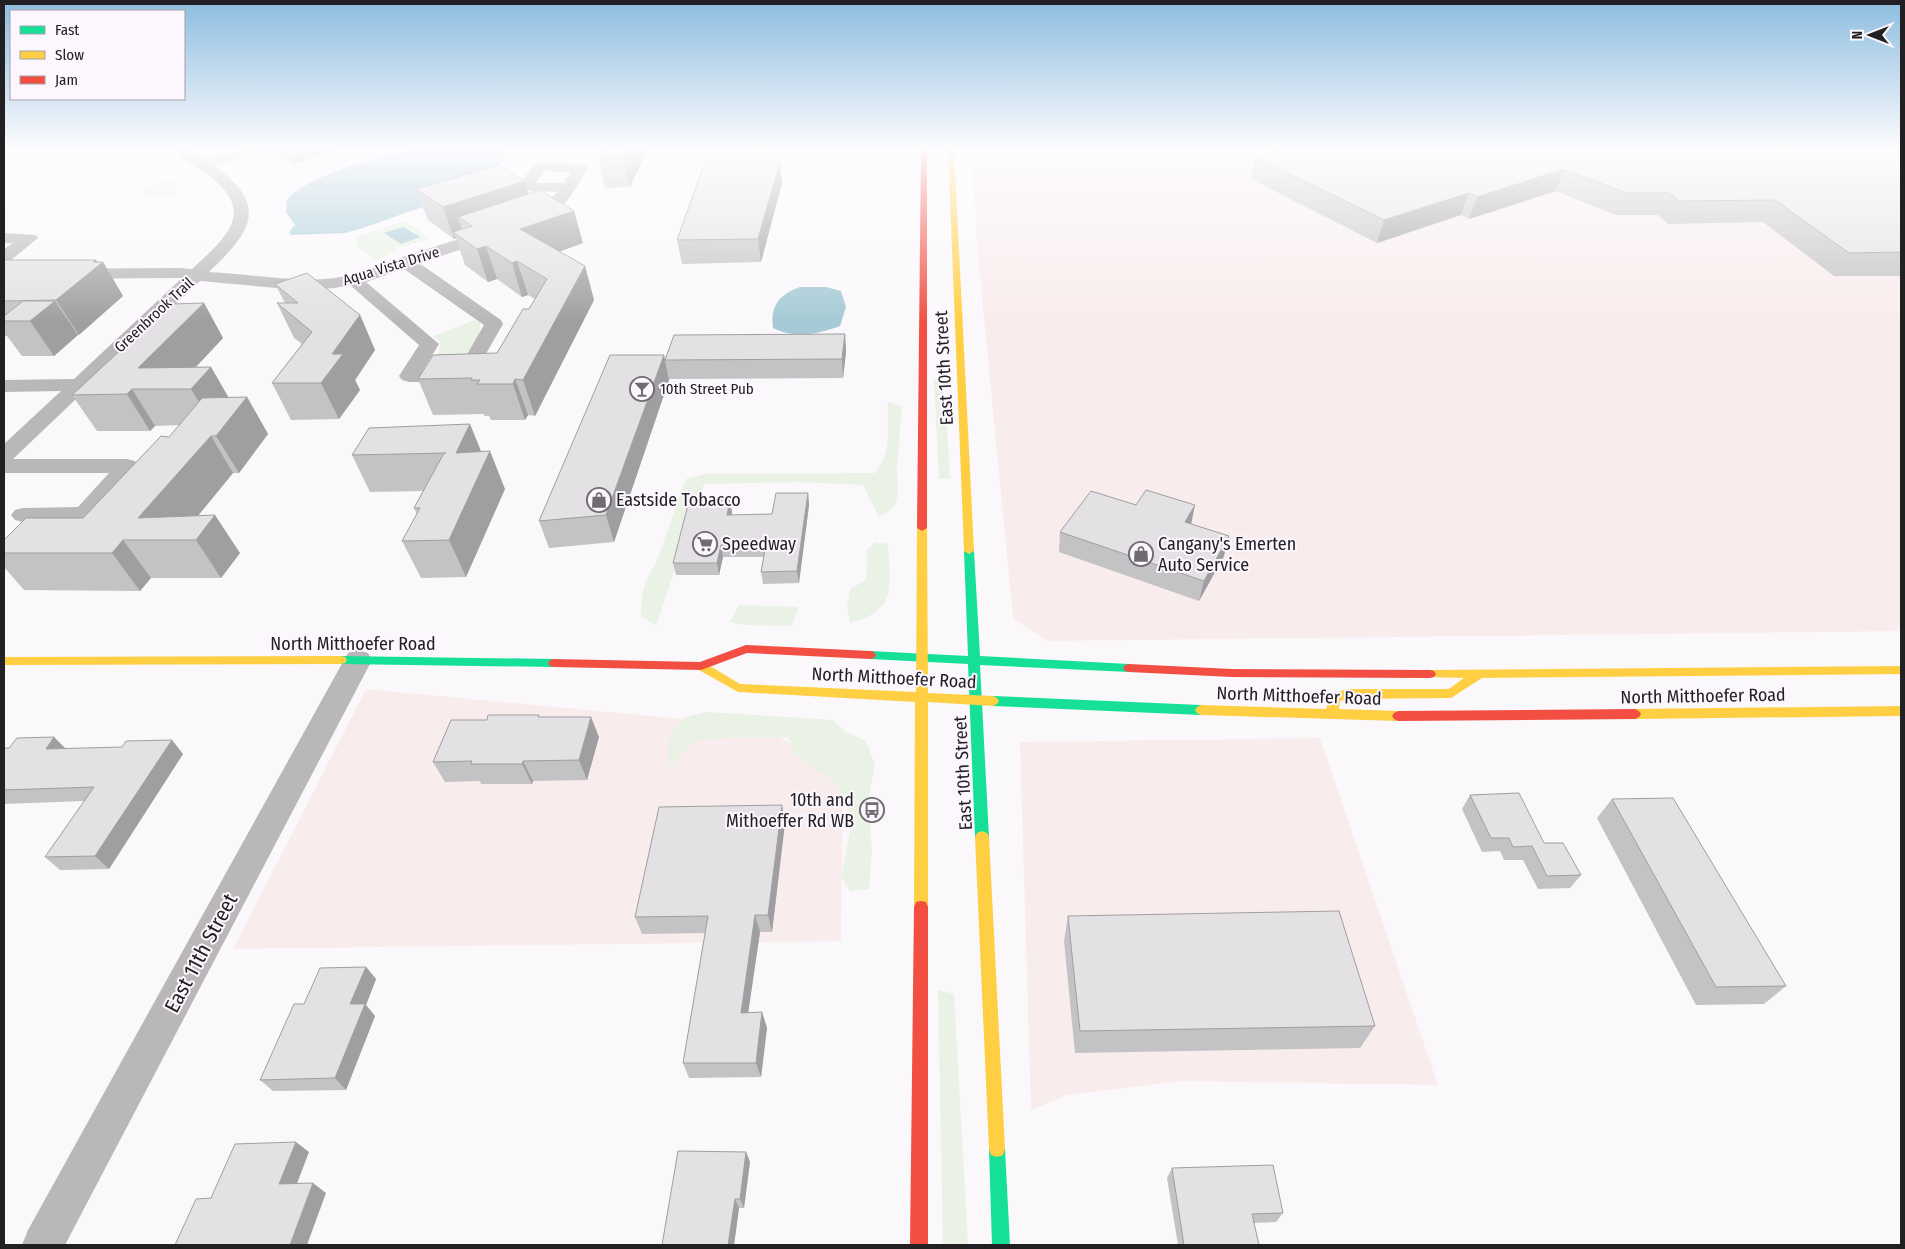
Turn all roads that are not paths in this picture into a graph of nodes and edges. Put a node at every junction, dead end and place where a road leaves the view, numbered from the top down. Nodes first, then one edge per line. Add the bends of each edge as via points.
1 (242, 207) edge
2 (555, 207) edge
3 (924, 207) edge
4 (954, 207) edge
5 (4, 238) edge
6 (4, 257) edge
7 (406, 262) junction
8 (4, 274) edge
9 (196, 275) junction
10 (354, 280) junction
11 (79, 385) junction
12 (4, 386) edge
13 (4, 456) edge
14 (4, 466) edge
15 (23, 514) dead end
16 (922, 657) junction
17 (358, 660) junction
18 (975, 660) junction
19 (4, 661) edge
20 (701, 666) junction
21 (1901, 670) edge
22 (1479, 674) junction
23 (922, 698) junction
24 (977, 700) junction
25 (1901, 711) edge
26 (1334, 715) junction
27 (43, 1245) edge
28 (919, 1245) edge
29 (1001, 1245) edge

1 - 9 street, Greenbrook Trail via 234,235
2 - 7 street, Aqua Vista Drive via 548,214 510,229
3 - 16 main road, East 10th Street
4 - 18 main road, East 10th Street
5 - 6 street via 30,238
7 - 10 street, Aqua Vista Drive
7 - 10 street via 494,324 464,376 410,376 429,344
8 - 9 street, Aqua Vista Drive via 176,272
9 - 10 street, Aqua Vista Drive via 304,285
9 - 11 street, Greenbrook Trail
11 - 12 street
11 - 13 street, Greenbrook Trail
14 - 15 street via 127,466 84,514
16 - 18 main road, North Mitthoefer Road
16 - 20 main road, North Mitthoefer Road via 746,649
16 - 23 main road, East 10th Street
17 - 19 main road, North Mitthoefer Road
17 - 20 main road, North Mitthoefer Road
17 - 27 street, East 11th Street
18 - 22 main road, North Mitthoefer Road via 1232,673 1343,676
18 - 24 main road, East 10th Street
20 - 23 main road, North Mitthoefer Road via 738,688
21 - 22 main road, North Mitthoefer Road
22 - 26 main road via 1451,694 1346,694 1335,698
23 - 24 main road, North Mitthoefer Road
23 - 28 main road, East 10th Street
24 - 26 main road, North Mitthoefer Road
24 - 29 main road, East 10th Street
25 - 26 main road, North Mitthoefer Road

